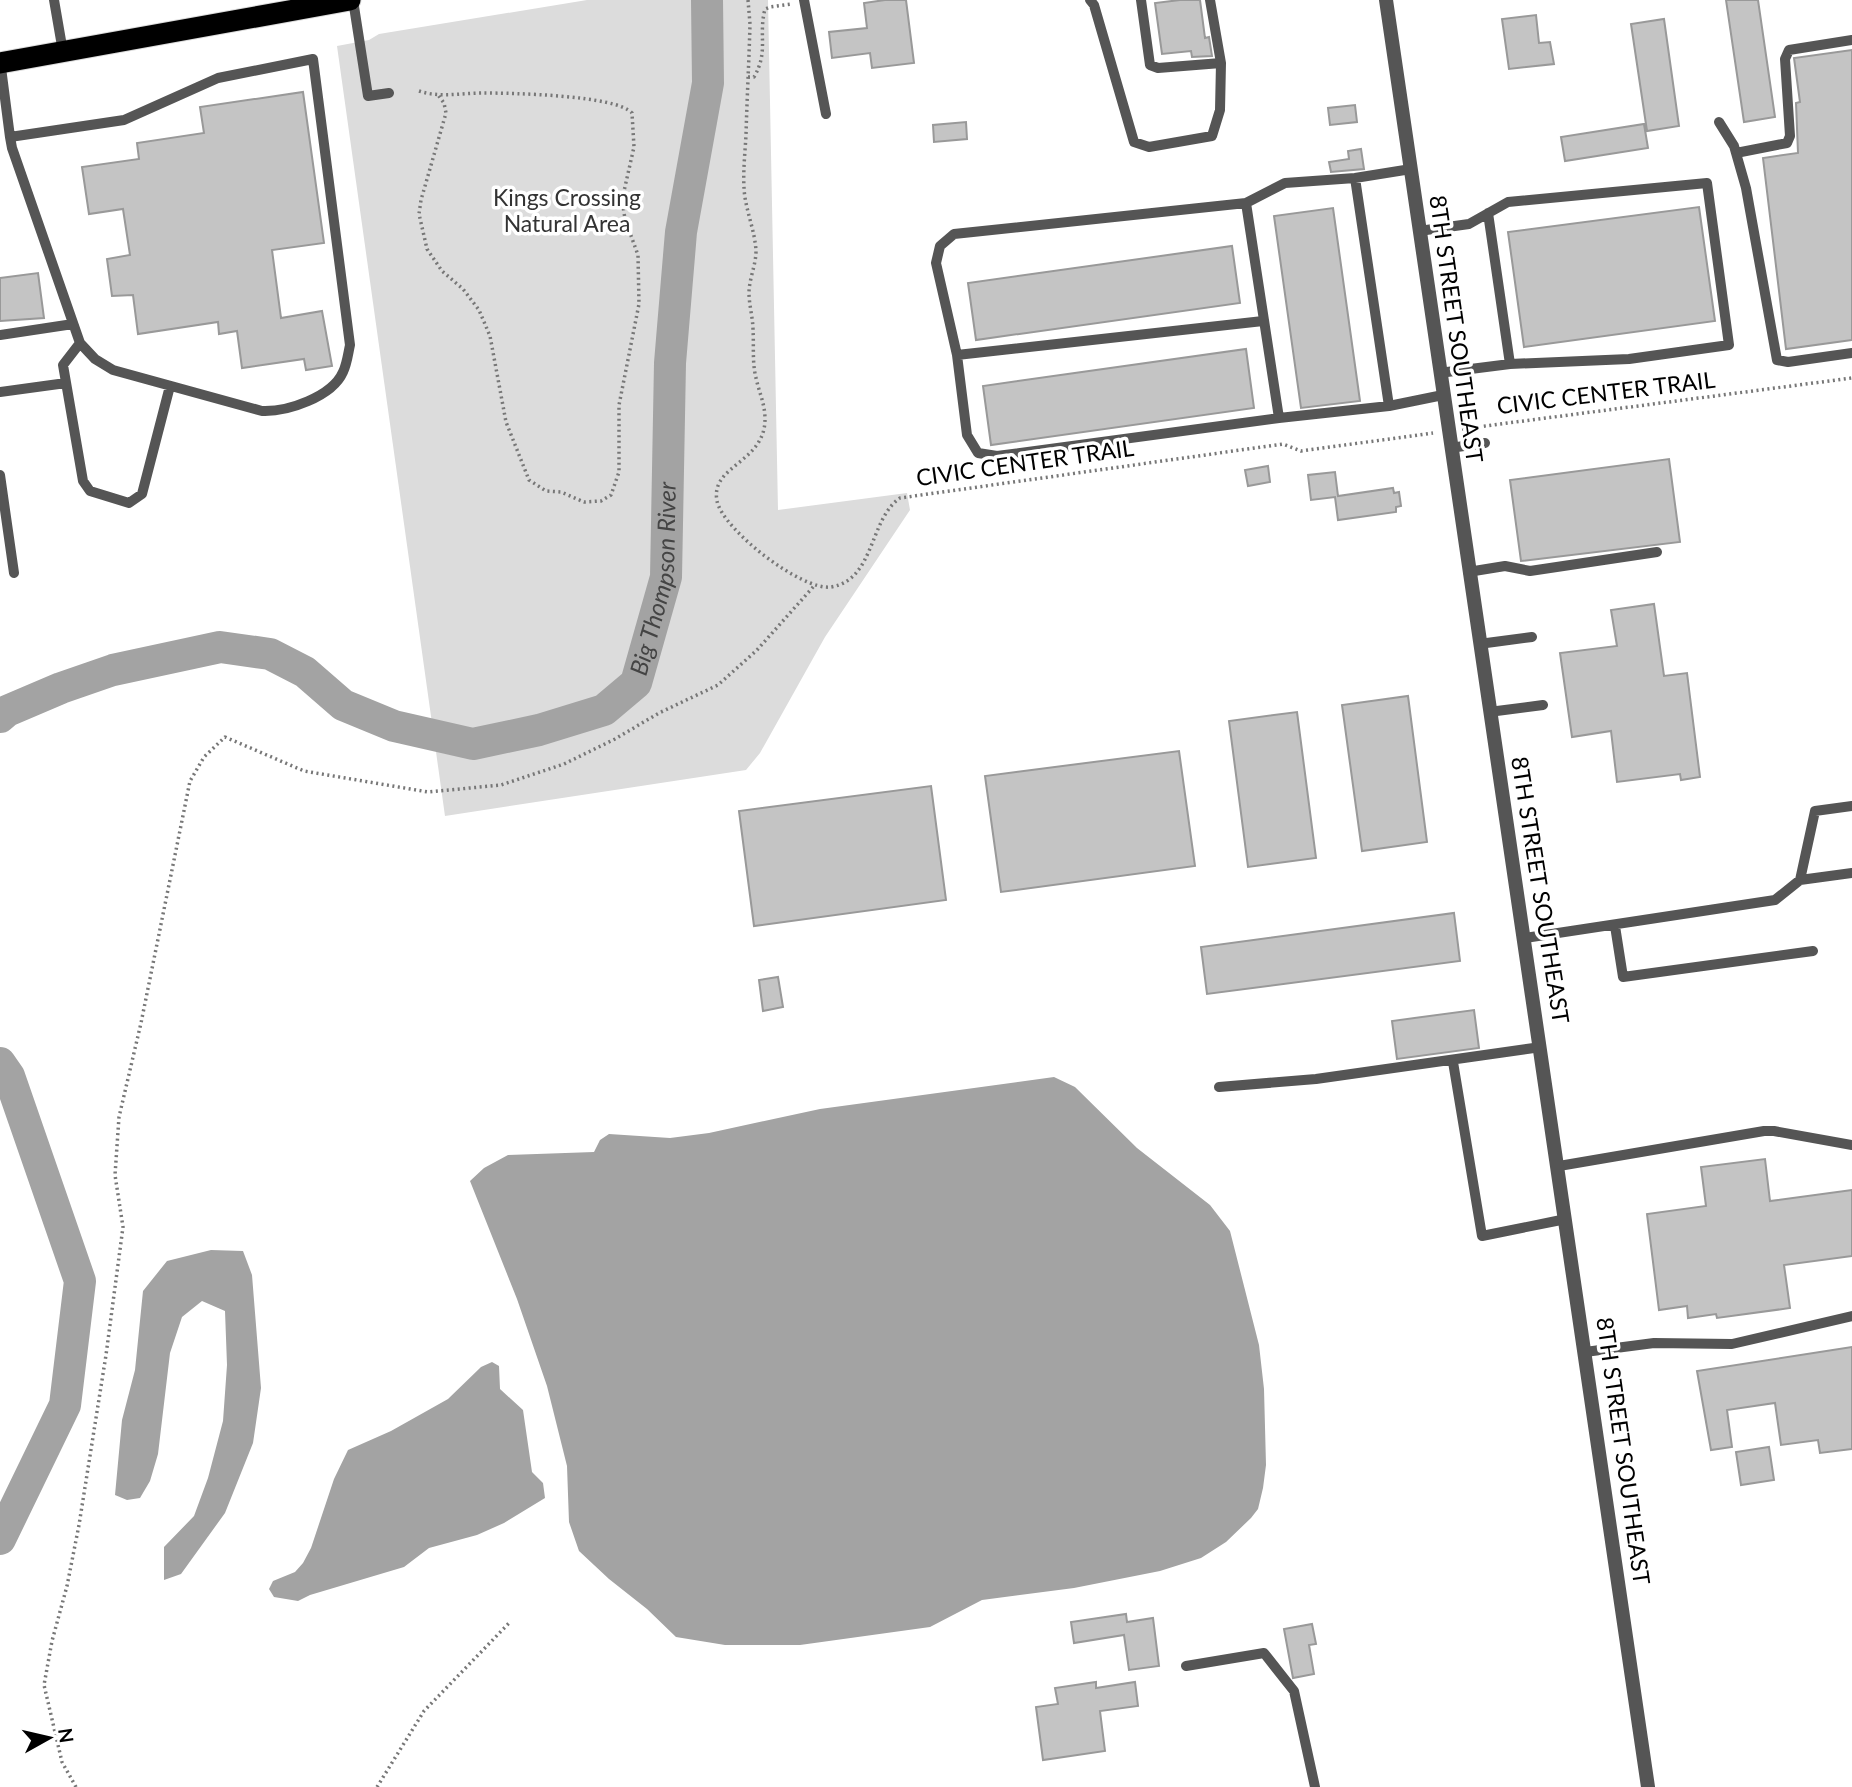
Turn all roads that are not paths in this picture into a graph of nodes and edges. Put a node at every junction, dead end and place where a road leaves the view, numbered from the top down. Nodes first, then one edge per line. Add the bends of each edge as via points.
1 (54, 0) edge
2 (351, 0) edge
3 (804, 0) edge
4 (1090, 0) edge
5 (1141, 0) edge
6 (1210, 0) edge
7 (1386, 0) edge
8 (1852, 40) edge
9 (63, 52) junction
10 (0, 54) edge
11 (1221, 62) junction
12 (0, 63) edge
13 (389, 93) dead end
14 (826, 114) dead end
15 (1719, 122) dead end
16 (11, 143) junction
17 (0, 150) edge
18 (1736, 153) junction
19 (1410, 169) junction
20 (1355, 178) junction
21 (1246, 203) junction
22 (1488, 213) junction
23 (1419, 231) junction
24 (1263, 320) junction
25 (73, 324) junction
26 (0, 335) edge
27 (80, 344) junction
28 (1852, 353) edge
29 (957, 355) junction
30 (1510, 364) junction
31 (1440, 373) junction
32 (66, 383) junction
33 (170, 386) junction
34 (0, 392) edge
35 (1443, 395) junction
36 (1389, 406) junction
37 (1279, 418) junction
38 (1485, 443) dead end
39 (1450, 448) junction
40 (0, 475) edge
41 (1657, 552) dead end
42 (1468, 572) junction
43 (14, 573) dead end
44 (1532, 637) dead end
45 (1479, 644) junction
46 (1543, 705) dead end
47 (1489, 712) junction
48 (1852, 806) edge
49 (1852, 873) edge
50 (1800, 880) junction
51 (1615, 926) junction
52 (1525, 938) junction
53 (1813, 951) dead end
54 (1541, 1048) junction
55 (1453, 1062) junction
56 (1219, 1087) dead end
57 (1852, 1145) edge
58 (1559, 1166) junction
59 (1566, 1219) junction
60 (1852, 1317) edge
61 (1585, 1352) junction
62 (1186, 1665) dead end
63 (1315, 1787) edge
64 (1648, 1787) edge

1 - 9 lane
2 - 9 highway
2 - 13 lane via 368,96
3 - 14 lane
4 - 11 lane via 1134,142 1149,147 1212,136 1220,110
5 - 11 lane via 1150,65
6 - 11 lane
7 - 19 street, 8TH STREET SOUTHEAST
8 - 18 lane via 1789,50 1785,59 1787,144
9 - 12 highway
10 - 12 lane
12 - 16 lane
15 - 18 lane
16 - 17 lane
16 - 25 lane
16 - 33 lane via 124,120 218,78 313,59 351,345 343,374 323,393 280,411 262,411
18 - 28 lane via 1777,359 1788,362
19 - 20 lane
19 - 23 street, 8TH STREET SOUTHEAST
20 - 21 lane via 1285,183
20 - 36 lane
21 - 24 lane
21 - 29 lane via 954,234 940,246 936,263
22 - 23 lane via 1469,224
22 - 30 lane
22 - 30 lane via 1508,202 1707,183 1729,345 1629,359
23 - 31 street, 8TH STREET SOUTHEAST
24 - 29 lane
24 - 37 lane
25 - 26 lane
25 - 27 lane
27 - 32 lane via 63,365
27 - 33 lane via 113,370
29 - 37 lane via 967,435 978,453 997,456
30 - 31 lane
31 - 35 street, 8TH STREET SOUTHEAST
32 - 33 lane via 83,481 90,491 129,503 142,495
32 - 34 lane
35 - 36 lane
35 - 39 street, 8TH STREET SOUTHEAST
36 - 37 lane
38 - 39 lane
39 - 42 street, 8TH STREET SOUTHEAST
40 - 43 lane
41 - 42 lane via 1530,571 1505,566
42 - 45 street, 8TH STREET SOUTHEAST
44 - 45 lane
45 - 47 street, 8TH STREET SOUTHEAST
46 - 47 lane
47 - 52 street, 8TH STREET SOUTHEAST
48 - 50 lane via 1815,811
49 - 50 lane
50 - 51 lane via 1775,900
51 - 52 lane
51 - 53 lane via 1623,977
52 - 54 street, 8TH STREET SOUTHEAST
54 - 55 lane
54 - 58 street, 8TH STREET SOUTHEAST
55 - 56 lane
55 - 59 lane via 1482,1236
57 - 58 lane via 1774,1131
58 - 59 street, 8TH STREET SOUTHEAST
59 - 61 street, 8TH STREET SOUTHEAST
60 - 61 lane via 1732,1344 1654,1343
61 - 64 street, 8TH STREET SOUTHEAST
62 - 63 lane via 1264,1653 1294,1691

